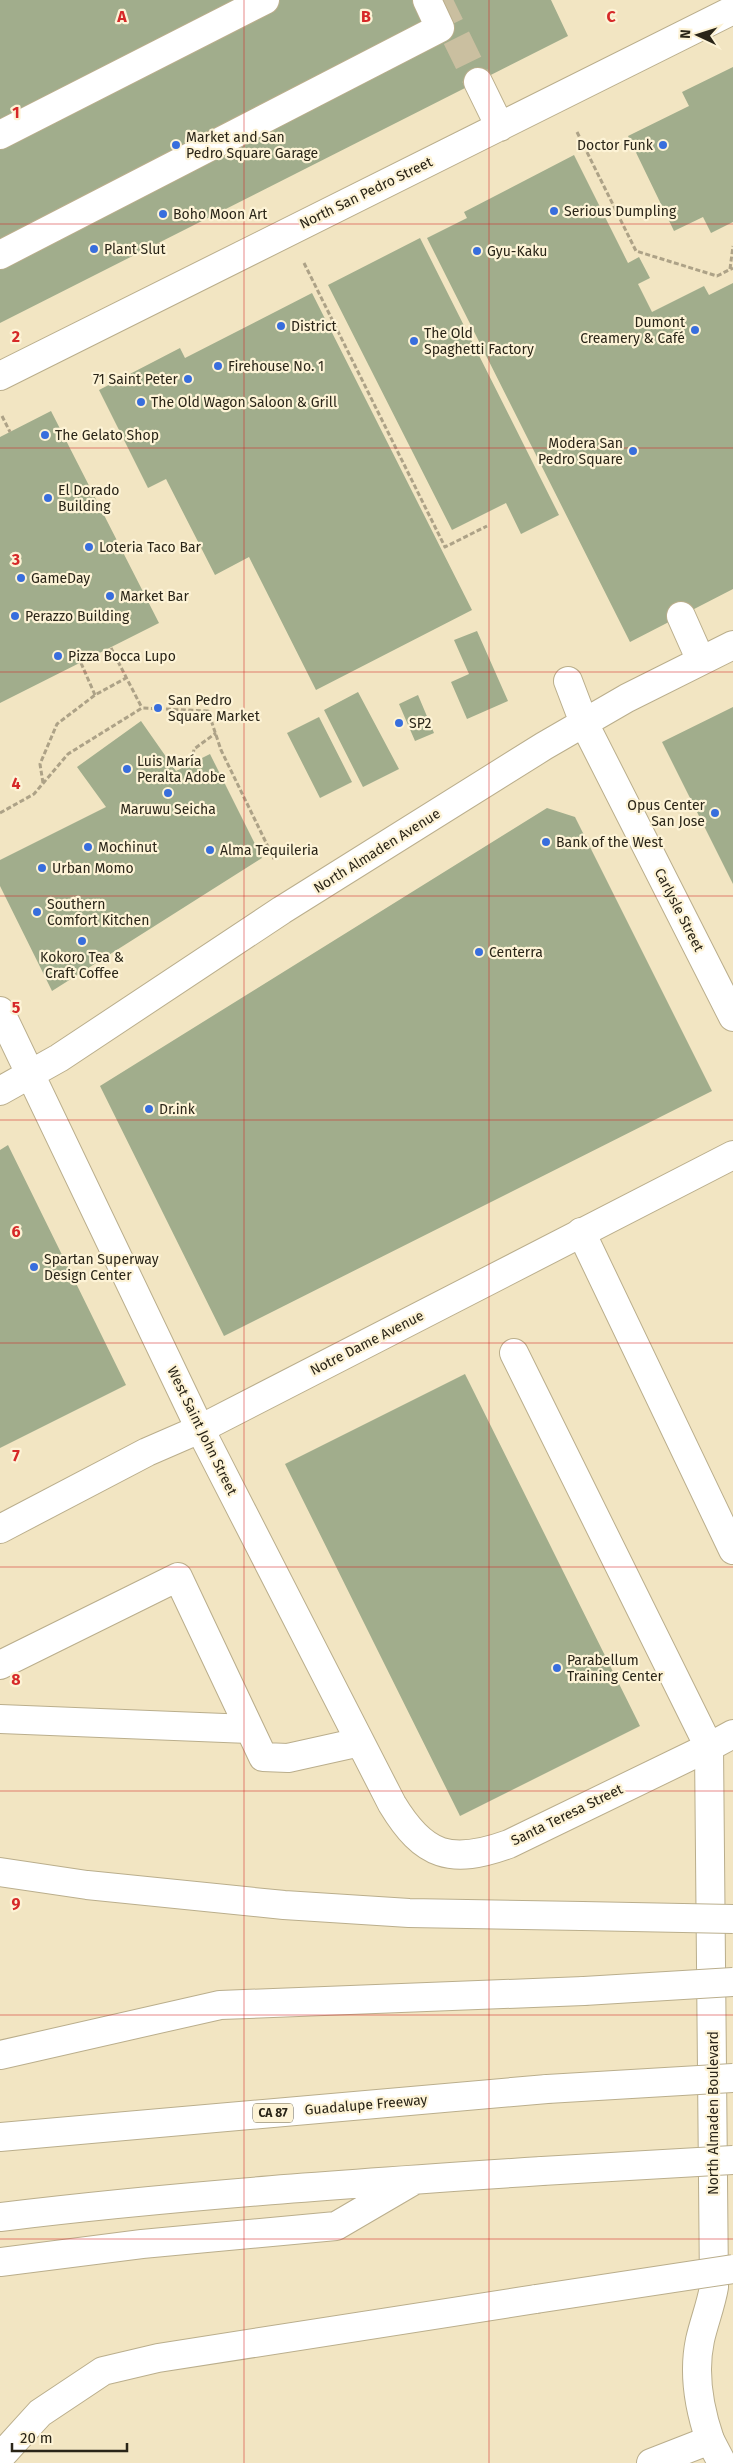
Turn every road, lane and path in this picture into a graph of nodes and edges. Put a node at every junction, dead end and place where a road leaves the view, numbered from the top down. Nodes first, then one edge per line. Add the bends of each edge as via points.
1 (266, 0) edge
2 (427, 0) edge
3 (733, 10) edge
4 (478, 82) tunnel mouth
5 (500, 127) junction
6 (576, 132) dead end
7 (0, 135) edge
8 (158, 243) dead end
9 (733, 246) edge
10 (160, 248) dead end
11 (0, 254) edge
12 (303, 262) dead end
13 (731, 269) edge
14 (0, 376) edge
15 (2, 416) dead end
16 (10, 432) dead end
17 (487, 526) dead end
18 (681, 616) dead end
19 (733, 645) edge
20 (111, 648) dead end
21 (701, 661) junction
22 (81, 663) dead end
23 (126, 678) junction
24 (568, 681) dead end
25 (94, 695) junction
26 (142, 708) junction
27 (584, 723) junction
28 (216, 733) junction
29 (192, 762) dead end
30 (43, 784) junction
31 (0, 813) edge
32 (274, 859) dead end
33 (0, 1011) edge
34 (733, 1017) edge
35 (32, 1074) junction
36 (0, 1091) edge
37 (733, 1155) edge
38 (581, 1232) junction
39 (514, 1353) dead end
40 (200, 1429) junction
41 (0, 1529) edge
42 (733, 1550) edge
43 (0, 1666) edge
44 (0, 1719) edge
45 (249, 1729) junction
46 (733, 1734) edge
47 (360, 1742) junction
48 (709, 1747) junction
49 (420, 1842) joint
50 (0, 1872) edge
51 (733, 1919) edge
52 (733, 1982) edge
53 (0, 2055) edge
54 (733, 2078) edge
55 (0, 2137) edge
56 (733, 2160) edge
57 (417, 2179) junction
58 (0, 2217) edge
59 (0, 2262) edge
60 (733, 2269) edge
61 (716, 2451) edge
62 (0, 2457) edge
63 (651, 2463) edge

1 - 7 main road
2 - 11 main road via 440,28
3 - 5 main road, North San Pedro Street
4 - 5 main road
5 - 14 main road, North San Pedro Street
6 - 13 path via 636,252 717,276
8 - 10 path
9 - 13 path
12 - 17 path via 446,547
15 - 16 path
18 - 21 main road
19 - 21 main road, North Almaden Avenue
20 - 23 path
21 - 27 main road, North Almaden Avenue
22 - 25 path
23 - 25 path
23 - 26 path
24 - 27 main road, Carlysle Street
25 - 30 path via 56,724 40,764
26 - 28 path via 208,711
26 - 30 path via 68,754
27 - 34 main road, Carlysle Street
27 - 35 main road, North Almaden Avenue via 282,910
28 - 29 path via 194,749
28 - 32 path via 221,750
30 - 31 path via 34,794
33 - 35 main road, West Saint John Street
35 - 36 main road, North Almaden Avenue
35 - 40 main road, West Saint John Street
37 - 38 main road, Notre Dame Avenue
38 - 40 main road, Notre Dame Avenue
38 - 42 main road
39 - 48 main road
40 - 41 main road, Notre Dame Avenue via 147,1452
40 - 47 main road, West Saint John Street
43 - 45 main road via 178,1577
44 - 45 main road
45 - 47 main road via 263,1758 288,1758
46 - 48 main road
47 - 49 main road, West Saint John Street via 404,1825
48 - 49 main road, Santa Teresa Street via 490,1851 466,1855 441,1853
48 - 61 main road, North Almaden Boulevard via 714,2287 700,2341 697,2368 703,2419
50 - 51 main road, bridge via 87,1885 284,1905 409,1913
52 - 53 main road, bridge via 584,1992 220,2005
54 - 55 main road, Guadalupe Freeway / CA 87, bridge via 547,2089
56 - 57 main road, bridge
57 - 58 main road via 140,2200
57 - 59 main road via 336,2226 142,2244
60 - 62 main road, bridge via 158,2358 103,2371 40,2413
61 - 63 main road, North Almaden Boulevard

